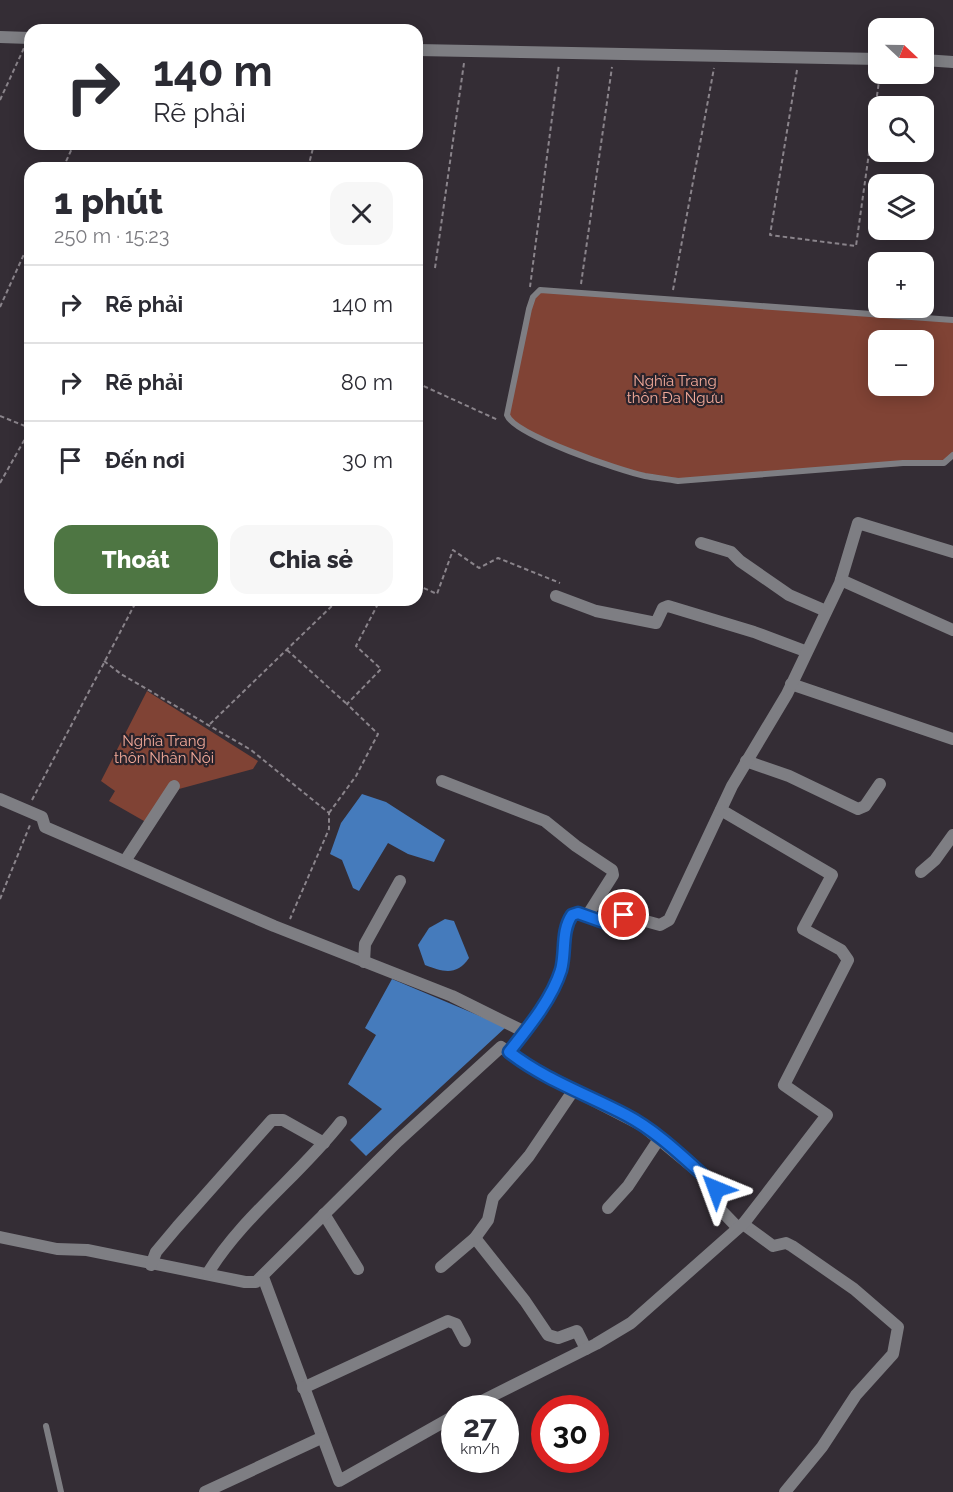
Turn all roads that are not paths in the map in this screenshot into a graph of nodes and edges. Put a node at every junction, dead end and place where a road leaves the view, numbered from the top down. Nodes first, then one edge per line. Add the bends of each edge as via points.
1 (0, 37) edge
2 (24, 38) edge
3 (423, 50) edge
4 (868, 58) edge
5 (934, 61) edge
6 (953, 62) edge
7 (953, 320) edge
8 (953, 455) edge
9 (701, 543) dead end
10 (953, 552) edge
11 (841, 580) junction
12 (556, 596) dead end
13 (826, 611) junction
14 (953, 630) edge
15 (805, 651) junction
16 (791, 684) junction
17 (953, 739) edge
18 (746, 761) junction
19 (442, 782) dead end
20 (880, 784) dead end
21 (174, 786) dead end
22 (0, 799) edge
23 (721, 810) junction
24 (953, 835) edge
25 (125, 861) junction
26 (921, 872) dead end
27 (400, 881) dead end
28 (587, 916) junction
29 (364, 962) junction
30 (525, 1032) junction
31 (509, 1052) junction
32 (573, 1091) junction
33 (341, 1122) dead end
34 (659, 1139) junction
35 (324, 1143) junction
36 (608, 1208) dead end
37 (324, 1214) junction
38 (740, 1226) junction
39 (0, 1237) edge
40 (475, 1238) junction
41 (151, 1264) junction
42 (441, 1267) dead end
43 (358, 1269) dead end
44 (208, 1273) junction
45 (262, 1277) junction
46 (465, 1341) dead end
47 (586, 1349) junction
48 (303, 1388) junction
49 (494, 1395) edge
50 (441, 1424) edge
51 (46, 1426) dead end
52 (321, 1438) junction
53 (341, 1487) edge
54 (61, 1492) edge
55 (205, 1492) edge
56 (785, 1492) edge

1 - 2 street
3 - 4 street
5 - 6 street
7 - 8 lane via 540,291 529,309 509,405 509,421 517,428 573,453 644,476 678,481 944,463
9 - 13 street via 731,552 789,595
10 - 11 street via 858,523
11 - 13 street
11 - 14 street
12 - 15 street via 596,611 656,623 668,606
13 - 15 street
15 - 16 street
16 - 17 street
16 - 18 street
18 - 20 street via 789,776 858,809 865,806
18 - 23 street
19 - 28 street via 545,820 612,870 613,875
21 - 25 street
22 - 25 street via 43,819 45,827
23 - 28 street via 666,922 657,924 626,914 609,924
23 - 38 street via 831,876 803,929 841,950 848,960 784,1085 827,1115
24 - 26 street
25 - 29 street
27 - 29 street via 365,944
28 - 30 street via 576,913 569,918 560,973
29 - 30 street via 452,996
30 - 31 street
31 - 32 street
31 - 37 street via 502,1047 495,1050
32 - 34 street via 626,1115
32 - 40 street via 529,1156 492,1198 488,1219
33 - 35 street
34 - 36 street via 628,1186
34 - 38 street via 712,1183 716,1188 713,1202
35 - 41 street via 283,1120 272,1120 177,1227
35 - 44 street via 227,1245
37 - 43 street
37 - 45 street
38 - 47 street via 631,1323
38 - 56 street via 773,1246 789,1244 854,1289 898,1327 893,1354 856,1395 822,1448
39 - 41 street
40 - 42 street
40 - 47 street via 548,1335 555,1338 577,1331
41 - 44 street
44 - 45 street via 249,1282
45 - 48 street
46 - 48 street via 456,1324 448,1321
47 - 49 street
48 - 52 street
50 - 53 street
51 - 54 lane
52 - 53 street
52 - 55 street

